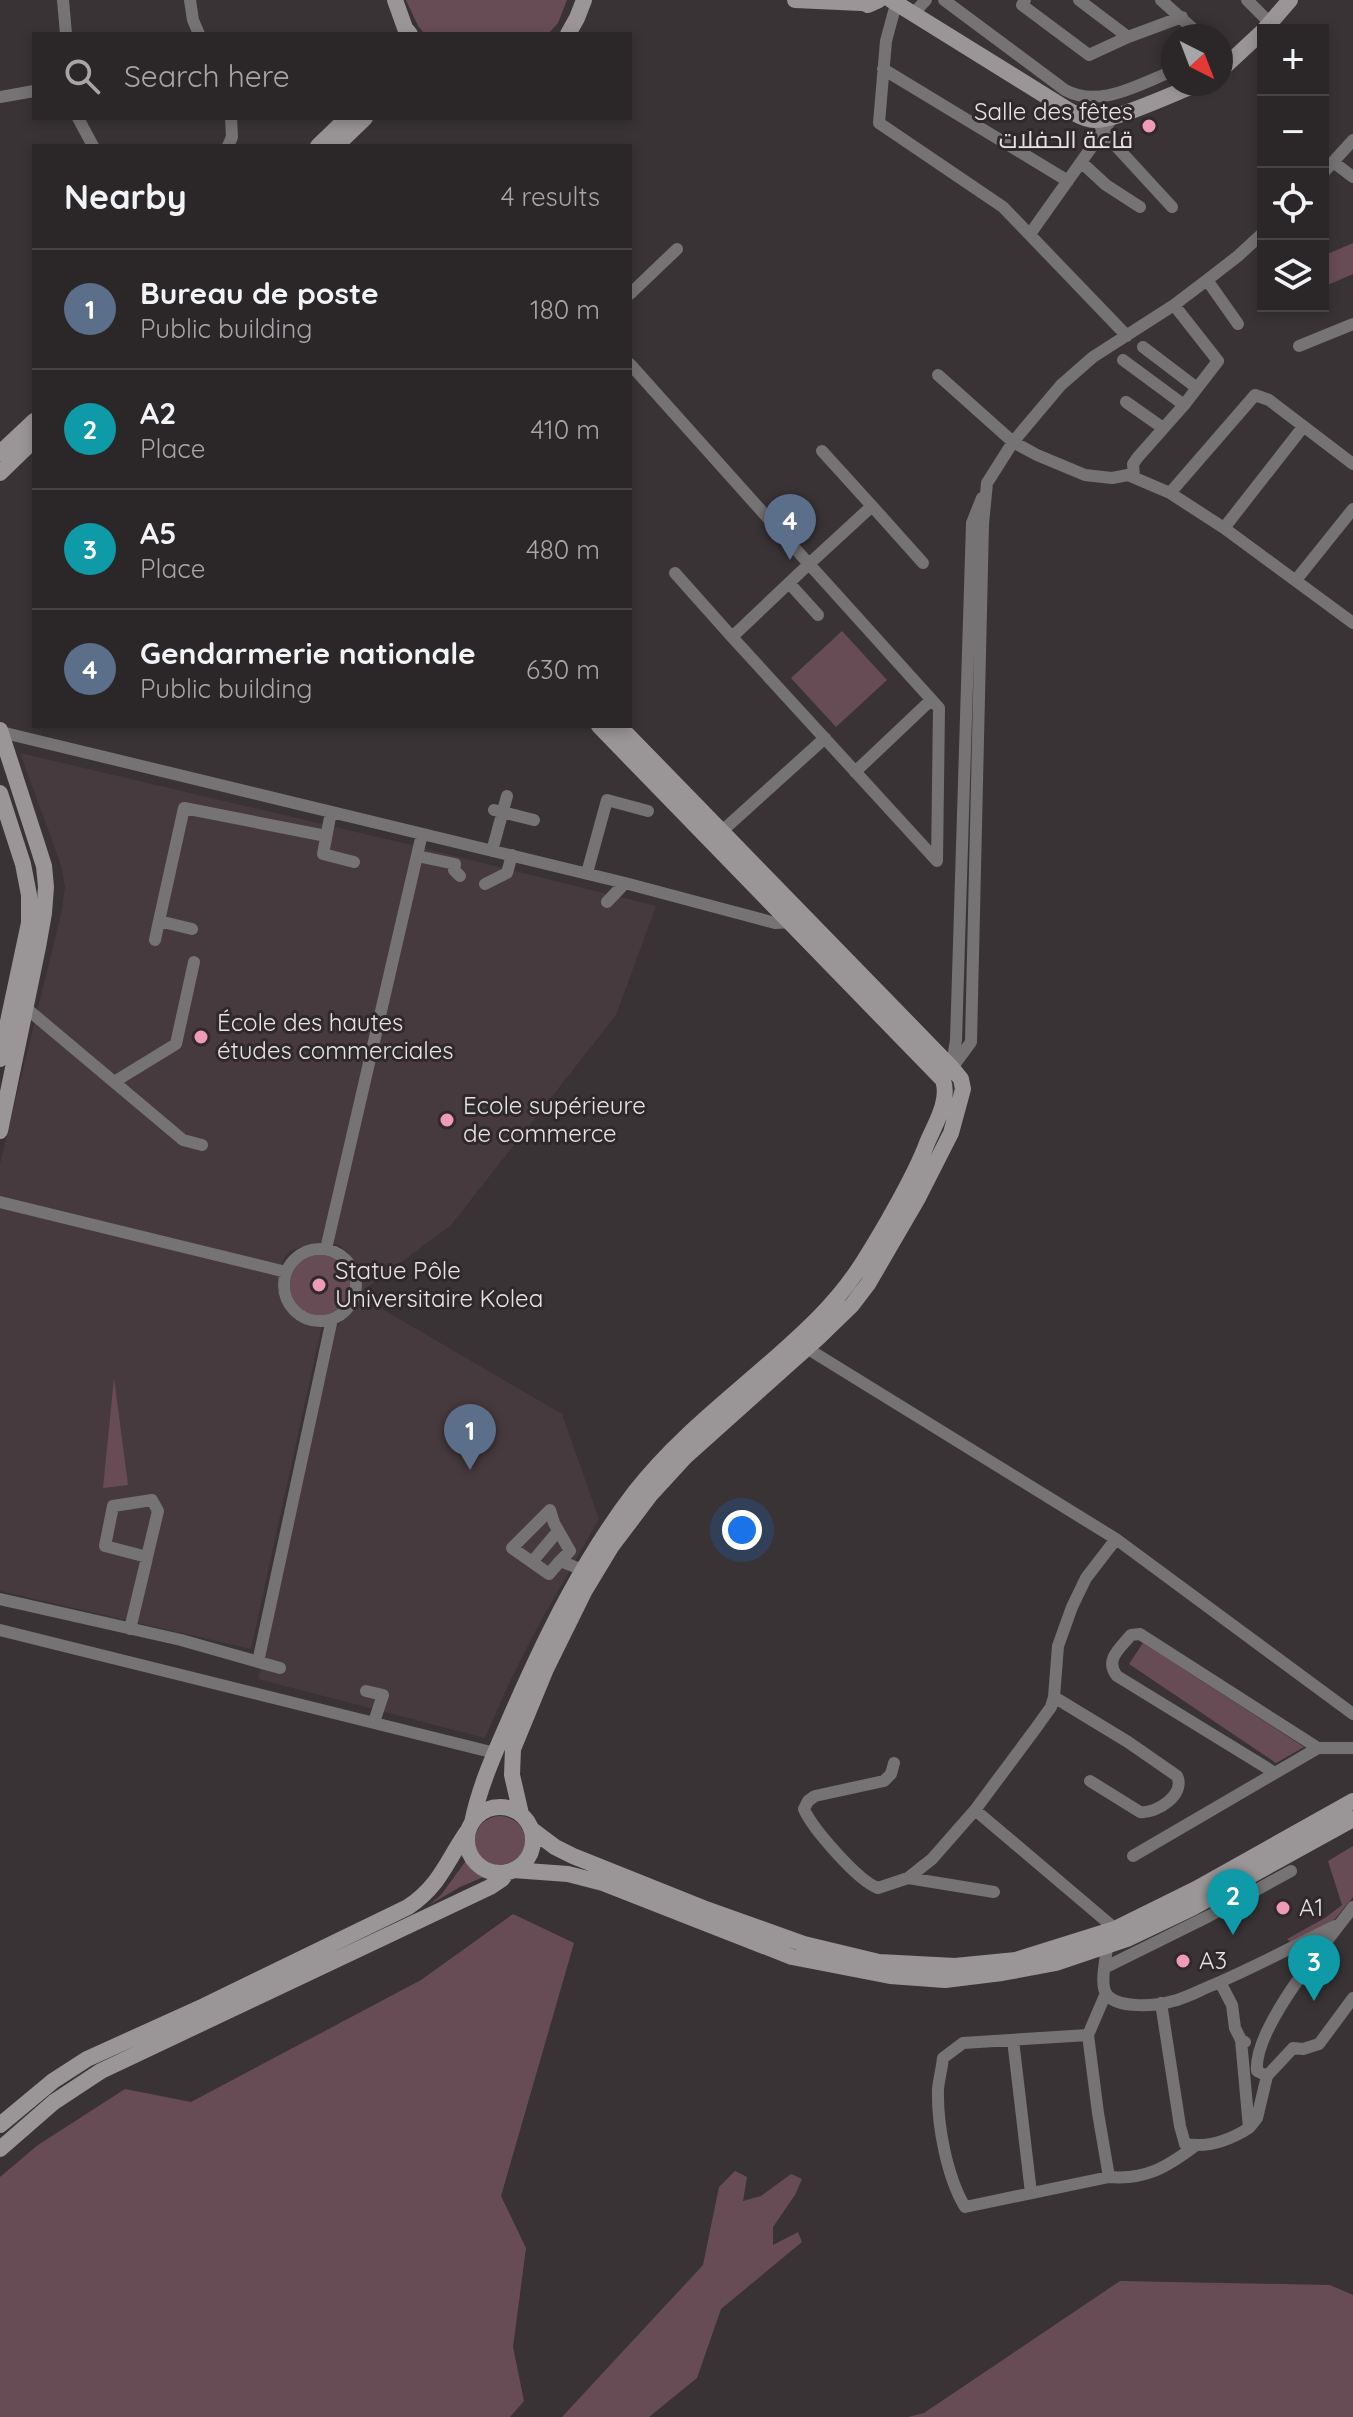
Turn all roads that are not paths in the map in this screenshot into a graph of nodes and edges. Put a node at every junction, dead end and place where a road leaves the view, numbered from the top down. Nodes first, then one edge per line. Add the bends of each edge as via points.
1 (63, 0) edge
2 (190, 0) edge
3 (395, 0) edge
4 (795, 0) edge
5 (926, 0) edge
6 (944, 0) edge
7 (1025, 0) edge
8 (1079, 0) edge
9 (1161, 0) edge
10 (1247, 0) edge
11 (1290, 0) edge
12 (585, 1) edge
13 (877, 2) edge
14 (913, 14) junction
15 (1182, 17) junction
16 (1189, 24) edge
17 (1263, 24) edge
18 (1269, 24) edge
19 (66, 32) edge
20 (198, 32) edge
21 (407, 32) edge
22 (569, 32) edge
23 (1257, 36) edge
24 (1128, 37) junction
25 (1233, 56) edge
26 (883, 69) junction
27 (1161, 76) edge
28 (32, 91) edge
29 (1169, 96) edge
30 (0, 97) edge
31 (79, 120) edge
32 (231, 120) edge
33 (345, 120) edge
34 (363, 120) edge
35 (1105, 123) junction
36 (1352, 143) edge
37 (92, 144) edge
38 (229, 144) edge
39 (320, 144) edge
40 (338, 144) edge
41 (1081, 162) junction
42 (1333, 162) junction
43 (1328, 168) edge
44 (1353, 177) edge
45 (1068, 181) junction
46 (1140, 207) dead end
47 (1172, 207) dead end
48 (1030, 234) junction
49 (1258, 240) edge
50 (677, 249) dead end
51 (1207, 280) junction
52 (632, 292) edge
53 (1174, 305) junction
54 (1238, 324) dead end
55 (1353, 324) edge
56 (1127, 336) junction
57 (1299, 346) dead end
58 (1143, 347) dead end
59 (1123, 360) dead end
60 (632, 366) edge
61 (938, 375) dead end
62 (1197, 388) junction
63 (1126, 402) dead end
64 (1184, 405) junction
65 (32, 423) edge
66 (1303, 427) junction
67 (1163, 428) junction
68 (32, 442) edge
69 (1013, 442) junction
70 (822, 451) dead end
71 (0, 453) edge
72 (1353, 464) edge
73 (0, 473) edge
74 (1134, 477) junction
75 (1170, 493) junction
76 (872, 506) junction
77 (1353, 509) edge
78 (1224, 528) junction
79 (923, 563) dead end
80 (809, 564) junction
81 (675, 573) dead end
82 (1296, 580) junction
83 (789, 583) junction
84 (818, 615) dead end
85 (1353, 623) edge
86 (732, 637) junction
87 (931, 700) junction
88 (601, 728) edge
89 (621, 728) edge
90 (0, 731) edge
91 (825, 738) junction
92 (855, 772) junction
93 (0, 793) edge
94 (507, 796) dead end
95 (498, 811) junction
96 (648, 811) dead end
97 (331, 812) junction
98 (534, 820) dead end
99 (721, 832) junction
100 (422, 834) junction
101 (326, 836) junction
102 (492, 851) junction
103 (512, 855) junction
104 (417, 856) junction
105 (354, 862) dead end
106 (587, 873) junction
107 (460, 876) dead end
108 (625, 883) junction
109 (485, 884) dead end
110 (607, 902) dead end
111 (806, 920) junction
112 (159, 921) junction
113 (788, 923) junction
114 (192, 929) dead end
115 (155, 940) dead end
116 (194, 962) dead end
117 (26, 1008) junction
118 (0, 1059) edge
119 (947, 1074) junction
120 (114, 1082) junction
121 (0, 1131) edge
122 (202, 1145) dead end
123 (0, 1202) edge
124 (326, 1249) junction
125 (286, 1272) junction
126 (332, 1319) junction
127 (800, 1344) junction
128 (558, 1531) junction
129 (1116, 1539) junction
130 (147, 1557) junction
131 (560, 1561) junction
132 (532, 1562) junction
133 (583, 1570) junction
134 (0, 1599) edge
135 (130, 1629) junction
136 (0, 1630) edge
137 (258, 1662) junction
138 (280, 1668) dead end
139 (366, 1691) dead end
140 (1054, 1697) junction
141 (1353, 1714) edge
142 (374, 1722) junction
143 (1318, 1748) junction
144 (1353, 1748) edge
145 (495, 1753) junction
146 (894, 1763) dead end
147 (1275, 1773) junction
148 (1090, 1781) dead end
149 (1353, 1801) edge
150 (975, 1810) junction
151 (521, 1814) junction
152 (1353, 1819) edge
153 (471, 1826) junction
154 (531, 1829) junction
155 (1133, 1856) dead end
156 (510, 1871) junction
157 (1291, 1871) dead end
158 (908, 1878) junction
159 (994, 1892) dead end
160 (1353, 1907) edge
161 (1341, 1923) junction
162 (1121, 1934) junction
163 (1107, 1947) junction
164 (1106, 1967) junction
165 (1220, 1982) junction
166 (1106, 1993) junction
167 (1353, 1998) edge
168 (1161, 2003) junction
169 (1088, 2035) junction
170 (1013, 2040) junction
171 (1241, 2040) junction
172 (1260, 2046) junction
173 (1267, 2076) junction
174 (0, 2125) edge
175 (1249, 2128) junction
176 (1195, 2146) junction
177 (0, 2149) edge
178 (1109, 2177) junction
179 (1031, 2193) junction

1 - 19 street
2 - 20 street
3 - 21 main road
4 - 13 main road
5 - 14 street
6 - 27 street via 1081,97 1101,98
7 - 24 street via 1022,5 1089,55
8 - 24 street
9 - 15 street
10 - 17 street
11 - 18 main road
12 - 22 main road
13 - 14 main road
13 - 26 street via 886,41
14 - 35 main road via 1070,111
15 - 16 street
15 - 24 street
23 - 25 main road
26 - 45 street
26 - 48 street via 879,123 995,201
28 - 30 street
29 - 35 main road
31 - 37 street
32 - 38 street
33 - 39 main road
34 - 40 main road
35 - 41 street
35 - 47 street
36 - 42 street
41 - 45 street
41 - 46 street
42 - 43 street
42 - 44 street
45 - 48 street
48 - 56 street
49 - 51 street
50 - 52 street
51 - 53 street
51 - 54 street
53 - 56 street
53 - 62 street via 1218,361
55 - 57 street
56 - 69 street via 1061,385
58 - 62 street
59 - 64 street
60 - 80 street
61 - 69 street
62 - 64 street
63 - 67 street
64 - 67 street
65 - 71 main road
66 - 72 street
66 - 75 street via 1255,395
66 - 78 street
67 - 74 street via 1133,464
68 - 73 main road
69 - 74 street via 1085,475
69 - 119 street via 987,483 977,524 971,1042
70 - 76 street
74 - 75 street
75 - 78 street
76 - 79 street
76 - 80 street
77 - 82 street
78 - 82 street
80 - 83 street
80 - 87 street
81 - 86 street
82 - 85 street
83 - 84 street
83 - 86 street
86 - 91 street
87 - 92 street
87 - 92 street via 939,708 937,861
88 - 113 main road
89 - 99 main road
90 - 97 street
90 - 117 main road via 44,866 46,887
91 - 92 street
91 - 99 street via 750,799
93 - 118 main road via 29,895 29,923
94 - 95 street
95 - 98 street
95 - 102 street
96 - 106 street via 607,800
97 - 100 street
97 - 101 street
99 - 111 main road
100 - 102 street
100 - 104 street
101 - 105 street via 323,854
101 - 112 street via 184,808
102 - 103 street
103 - 106 street
103 - 109 street via 507,873
104 - 107 street via 455,864
104 - 124 street
106 - 108 street
108 - 110 street
108 - 113 street
111 - 113 street
111 - 119 main road
112 - 114 street
112 - 115 street
113 - 119 main road
116 - 120 street via 176,1044
117 - 120 street
117 - 121 main road
119 - 127 main road via 942,1108 918,1167 866,1261
120 - 122 street via 183,1140
123 - 125 street
124 - 125 street via 306,1251
124 - 126 street via 351,1267 356,1287 349,1306
125 - 126 street via 284,1292 294,1310 312,1320
126 - 137 street
127 - 129 street
127 - 133 main road via 693,1428 658,1464
127 - 151 main road via 651,1494 585,1590 516,1739 511,1763
128 - 131 street via 570,1551
128 - 132 street
128 - 132 street via 550,1510 512,1548
129 - 140 street via 1086,1578 1072,1607 1058,1646
129 - 141 street
130 - 130 street via 105,1546 113,1506 152,1500 158,1511
130 - 135 street
131 - 132 street via 549,1574
131 - 133 street
133 - 145 main road
134 - 135 street
135 - 137 street
136 - 142 street
137 - 138 street
139 - 142 street via 383,1695
140 - 148 street via 1180,1781 1169,1800 1146,1813
140 - 150 street
142 - 145 street
143 - 144 street
143 - 147 street
143 - 147 street via 1140,1634 1131,1635 1112,1657 1117,1676
145 - 153 main road
146 - 158 street via 884,1781 815,1796 804,1809 842,1859 870,1884 878,1888
147 - 155 street
149 - 162 main road
150 - 158 street
150 - 162 street
151 - 153 main road via 489,1809
151 - 154 main road
152 - 162 main road via 1192,1908
153 - 156 main road via 467,1840 475,1862 495,1872
153 - 174 main road via 440,1878 408,1907 87,2059
154 - 156 main road via 530,1853
154 - 162 main road via 564,1852 703,1908 804,1944 879,1962 955,1966 1016,1960
156 - 163 main road via 568,1874 603,1883 792,1957 890,1976 945,1980 1002,1973
156 - 177 main road via 490,1887 101,2071 54,2102
157 - 164 street
158 - 159 street
160 - 161 street
161 - 165 street
161 - 172 street via 1286,1998
162 - 163 main road
163 - 164 street
164 - 166 street
165 - 168 street
165 - 171 street
166 - 168 street via 1115,2001
166 - 169 street
167 - 173 street via 1319,2044 1293,2048
168 - 176 street via 1180,2126 1185,2144
169 - 170 street
169 - 178 street
170 - 179 street
170 - 179 street via 963,2043 943,2058 938,2089 944,2151 965,2207
171 - 172 street
171 - 175 street
172 - 173 street via 1257,2071
173 - 175 street via 1257,2118
175 - 176 street via 1230,2140
176 - 178 street via 1151,2174
178 - 179 street

